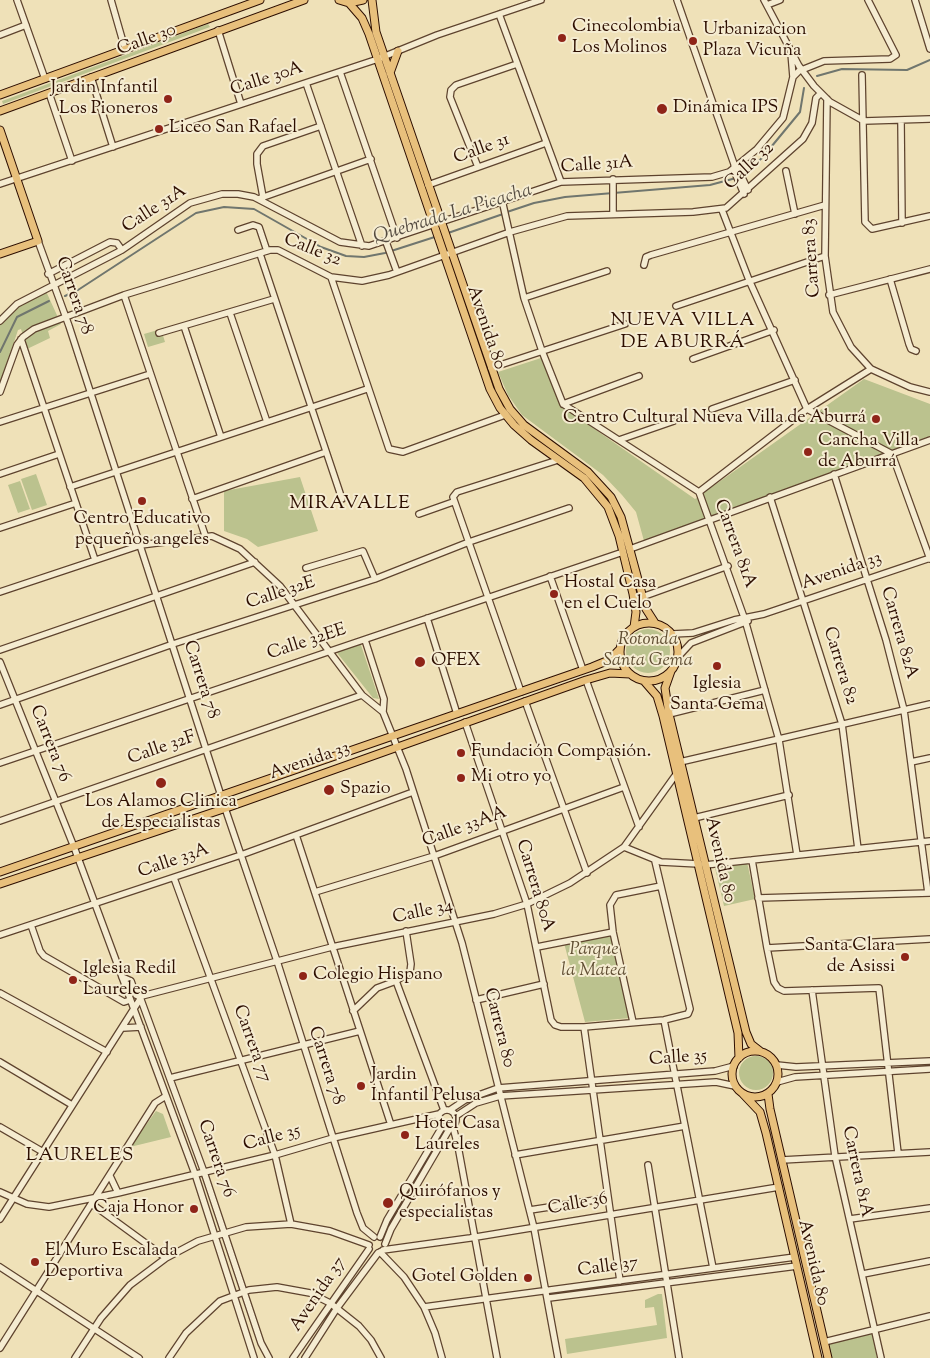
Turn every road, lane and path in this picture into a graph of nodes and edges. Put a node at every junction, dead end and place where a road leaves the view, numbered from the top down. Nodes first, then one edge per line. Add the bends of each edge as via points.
1 (17, 0) edge
2 (112, 0) edge
3 (260, 0) edge
4 (304, 0) edge
5 (339, 0) edge
6 (363, 0) edge
7 (372, 0) edge
8 (541, 0) edge
9 (677, 0) edge
10 (780, 0) edge
11 (868, 0) edge
12 (916, 0) edge
13 (349, 3) junction
14 (766, 3) edge
15 (499, 14) junction
16 (26, 25) junction
17 (218, 30) junction
18 (0, 36) edge
19 (125, 49) junction
20 (930, 49) edge
21 (398, 50) junction
22 (791, 51) junction
23 (381, 58) junction
24 (518, 64) junction
25 (802, 69) junction
26 (340, 72) junction
27 (390, 73) junction
28 (862, 75) dead end
29 (91, 77) junction
30 (792, 78) junction
31 (45, 79) junction
32 (306, 83) junction
33 (813, 85) junction
34 (49, 93) junction
35 (821, 93) junction
36 (0, 95) edge
37 (827, 99) junction
38 (241, 104) junction
39 (815, 105) junction
40 (0, 110) edge
41 (930, 119) edge
42 (864, 121) junction
43 (901, 121) junction
44 (321, 126) junction
45 (0, 130) edge
46 (546, 143) junction
47 (113, 147) junction
48 (371, 159) junction
49 (72, 161) junction
50 (478, 167) junction
51 (736, 169) junction
52 (336, 171) junction
53 (786, 171) dead end
54 (17, 179) junction
55 (613, 181) junction
56 (561, 182) junction
57 (0, 184) edge
58 (428, 185) junction
59 (746, 191) junction
60 (261, 198) junction
61 (503, 204) junction
62 (825, 205) junction
63 (722, 210) junction
64 (613, 212) junction
65 (795, 214) junction
66 (930, 216) edge
67 (902, 223) junction
68 (439, 227) junction
69 (238, 230) dead end
70 (510, 232) junction
71 (730, 232) junction
72 (397, 238) junction
73 (38, 242) junction
74 (386, 242) junction
75 (362, 246) junction
76 (122, 250) junction
77 (267, 252) junction
78 (0, 254) edge
79 (260, 254) junction
80 (448, 256) junction
81 (825, 256) junction
82 (644, 265) dead end
83 (930, 269) edge
84 (607, 271) dead end
85 (397, 272) junction
86 (48, 274) junction
87 (331, 277) junction
88 (890, 279) junction
89 (749, 280) junction
90 (53, 286) junction
91 (828, 294) junction
92 (124, 295) junction
93 (524, 298) junction
94 (274, 299) junction
95 (676, 306) dead end
96 (230, 313) junction
97 (65, 317) junction
98 (0, 321) edge
99 (625, 324) dead end
100 (184, 326) junction
101 (774, 330) junction
102 (159, 333) dead end
103 (21, 339) junction
104 (542, 351) junction
105 (916, 351) dead end
106 (693, 358) dead end
107 (491, 368) junction
108 (871, 369) junction
109 (150, 374) junction
110 (639, 376) dead end
111 (795, 380) junction
112 (367, 390) junction
113 (0, 392) edge
114 (930, 392) edge
115 (89, 394) junction
116 (563, 404) junction
117 (311, 408) junction
118 (44, 409) junction
119 (712, 409) dead end
120 (807, 409) junction
121 (504, 415) junction
122 (674, 421) dead end
123 (0, 422) edge
124 (267, 422) junction
125 (221, 437) junction
126 (619, 440) junction
127 (930, 440) edge
128 (176, 451) junction
129 (326, 452) junction
130 (59, 454) junction
131 (892, 454) junction
132 (558, 460) junction
133 (115, 471) junction
134 (0, 474) edge
135 (834, 474) junction
136 (70, 487) junction
137 (699, 492) junction
138 (770, 497) junction
139 (192, 499) junction
140 (342, 499) dead end
141 (453, 502) junction
142 (76, 503) junction
143 (570, 508) dead end
144 (419, 514) dead end
145 (709, 519) junction
146 (0, 528) edge
147 (205, 535) junction
148 (469, 542) junction
149 (141, 545) junction
150 (627, 550) junction
151 (930, 558) edge
152 (95, 560) junction
153 (255, 562) junction
154 (728, 566) junction
155 (306, 568) dead end
156 (550, 576) junction
157 (375, 579) junction
158 (867, 580) junction
159 (0, 592) edge
160 (157, 596) junction
161 (489, 597) junction
162 (642, 597) junction
163 (804, 601) junction
164 (296, 606) junction
165 (427, 618) junction
166 (745, 620) junction
167 (655, 623) junction
168 (634, 627) junction
169 (672, 634) junction
170 (365, 640) junction
171 (173, 644) junction
172 (0, 650) edge
173 (620, 650) junction
174 (330, 651) junction
175 (678, 657) junction
176 (0, 662) edge
177 (583, 670) junction
178 (671, 671) junction
179 (630, 674) junction
180 (586, 680) junction
181 (644, 681) junction
182 (765, 690) junction
183 (522, 692) junction
184 (362, 695) junction
185 (191, 698) junction
186 (15, 699) junction
187 (525, 701) junction
188 (930, 704) edge
189 (0, 705) edge
190 (904, 710) junction
191 (383, 712) junction
192 (457, 714) junction
193 (669, 714) junction
194 (465, 722) junction
195 (842, 724) junction
196 (393, 736) junction
197 (779, 740) junction
198 (397, 748) junction
199 (207, 749) junction
200 (35, 750) junction
201 (930, 758) edge
202 (680, 762) junction
203 (911, 762) junction
204 (0, 763) edge
205 (677, 773) junction
206 (624, 787) junction
207 (413, 792) junction
208 (789, 795) junction
209 (222, 796) junction
210 (56, 802) junction
211 (225, 808) junction
212 (563, 809) junction
213 (694, 818) junction
214 (0, 822) edge
215 (639, 827) junction
216 (502, 830) junction
217 (296, 835) junction
218 (930, 841) edge
219 (922, 842) junction
220 (74, 847) junction
221 (624, 847) junction
222 (858, 848) junction
223 (241, 855) junction
224 (797, 855) junction
225 (434, 856) junction
226 (78, 858) junction
227 (752, 860) junction
228 (655, 861) junction
229 (702, 865) junction
230 (0, 872) edge
231 (587, 873) junction
232 (174, 878) junction
233 (0, 884) edge
234 (661, 886) junction
235 (314, 892) junction
236 (929, 893) edge
237 (758, 898) junction
238 (95, 904) junction
239 (526, 904) junction
240 (456, 921) junction
241 (31, 925) junction
242 (406, 931) junction
243 (613, 932) junction
244 (0, 935) edge
245 (930, 939) edge
246 (332, 947) junction
247 (537, 947) junction
248 (767, 948) junction
249 (278, 961) junction
250 (122, 977) junction
251 (211, 978) junction
252 (396, 980) junction
253 (544, 984) junction
254 (812, 990) junction
255 (0, 993) edge
256 (140, 997) junction
257 (130, 1000) junction
258 (476, 1000) junction
259 (134, 1010) junction
260 (354, 1011) junction
261 (664, 1020) junction
262 (632, 1022) junction
263 (141, 1027) junction
264 (584, 1027) junction
265 (123, 1028) junction
266 (360, 1031) junction
267 (302, 1045) junction
268 (760, 1051) junction
269 (107, 1052) junction
270 (739, 1058) junction
271 (241, 1060) junction
272 (930, 1061) edge
273 (0, 1062) edge
274 (888, 1063) junction
275 (777, 1065) junction
276 (822, 1065) junction
277 (734, 1066) junction
278 (930, 1069) edge
279 (889, 1072) junction
280 (675, 1074) junction
281 (823, 1076) junction
282 (170, 1078) junction
283 (592, 1080) junction
284 (777, 1082) junction
285 (677, 1085) junction
286 (735, 1086) junction
287 (498, 1088) junction
288 (593, 1090) junction
289 (743, 1094) junction
290 (768, 1094) junction
291 (166, 1096) junction
292 (500, 1096) junction
293 (72, 1105) junction
294 (443, 1114) junction
295 (456, 1116) junction
296 (391, 1125) junction
297 (685, 1126) junction
298 (0, 1127) edge
299 (442, 1127) junction
300 (451, 1127) junction
301 (333, 1138) junction
302 (600, 1141) junction
303 (43, 1152) junction
304 (930, 1152) edge
305 (898, 1153) junction
306 (275, 1155) junction
307 (515, 1155) junction
308 (835, 1156) junction
309 (782, 1160) junction
310 (648, 1165) dead end
311 (204, 1172) junction
312 (194, 1174) junction
313 (110, 1176) junction
314 (778, 1187) junction
315 (0, 1192) edge
316 (118, 1193) junction
317 (608, 1198) junction
318 (13, 1199) junction
319 (700, 1200) junction
320 (94, 1201) junction
321 (654, 1207) junction
322 (930, 1208) edge
323 (530, 1210) junction
324 (610, 1214) junction
325 (0, 1219) edge
326 (850, 1220) junction
327 (291, 1224) junction
328 (534, 1228) junction
329 (224, 1233) junction
330 (215, 1236) junction
331 (377, 1237) junction
332 (476, 1237) junction
333 (369, 1246) junction
334 (382, 1250) junction
335 (795, 1257) junction
336 (166, 1258) junction
337 (930, 1262) edge
338 (797, 1266) junction
339 (0, 1267) edge
340 (713, 1268) junction
341 (863, 1274) junction
342 (666, 1275) junction
343 (620, 1281) junction
344 (667, 1284) junction
345 (36, 1290) junction
346 (244, 1291) junction
347 (548, 1291) junction
348 (234, 1294) junction
349 (549, 1298) junction
350 (487, 1299) junction
351 (330, 1303) junction
352 (424, 1307) junction
353 (337, 1308) junction
354 (930, 1316) edge
355 (94, 1328) junction
356 (875, 1329) junction
357 (824, 1342) junction
358 (0, 1348) edge
359 (75, 1358) edge
360 (139, 1358) edge
361 (169, 1358) edge
362 (254, 1358) edge
363 (269, 1358) edge
364 (294, 1358) edge
365 (305, 1358) edge
366 (381, 1358) edge
367 (442, 1358) edge
368 (497, 1358) edge
369 (558, 1358) edge
370 (680, 1358) edge
371 (818, 1358) edge
372 (828, 1358) edge
373 (882, 1358) edge

1 - 16 street
2 - 19 street
3 - 19 main road, Calle 30
4 - 17 main road, Calle 30
5 - 13 main road
6 - 13 main road
7 - 23 main road, Avenida 80
8 - 15 street, Calle 30A
9 - 51 street
10 - 14 street
11 - 25 street via 896,55 824,61
12 - 20 street
13 - 23 main road, Avenida 80 via 365,24
14 - 22 street
15 - 21 street, Calle 30A
15 - 24 street
16 - 18 street
16 - 31 street
17 - 29 main road, Calle 30
17 - 38 street
19 - 31 main road, Calle 30
21 - 23 street, Calle 30A
21 - 27 main road
22 - 25 street
22 - 30 street, Calle 31A
23 - 26 street, Calle 30A
23 - 27 main road, Avenida 80
23 - 68 main road, Avenida 80
24 - 46 street
24 - 50 street via 456,85 450,90
25 - 30 street
25 - 33 street
26 - 32 street, Calle 30A
26 - 48 street
27 - 58 main road, Avenida 80
28 - 42 street
29 - 34 main road, Calle 30
29 - 47 street
30 - 51 street, Calle 31A via 783,118
31 - 36 main road, Calle 30
32 - 38 street, Calle 30A
32 - 44 street
33 - 35 street
33 - 39 street, Calle 32
34 - 40 main road, Calle 30
34 - 49 street
35 - 37 street
35 - 39 street, Calle 32
37 - 42 street
37 - 62 street, Carrera 83
38 - 47 street, Calle 30A
39 - 59 street, Calle 32 via 812,123 803,139
41 - 43 street
42 - 43 street
42 - 67 street via 865,222 872,229
43 - 67 street
44 - 52 street
44 - 60 street via 264,146 257,154
45 - 54 main road, Carrera 78
46 - 50 street, Calle 31
46 - 56 street
47 - 49 street, Calle 30A
48 - 52 street
48 - 72 street
49 - 54 street, Calle 30A
50 - 58 street, Calle 31
51 - 55 street, Calle 31A via 712,177
51 - 59 street
52 - 60 street
52 - 75 street
53 - 65 street
54 - 57 street, Calle 30A
54 - 73 main road, Carrera 78
55 - 56 street, Calle 31A
55 - 64 street
56 - 61 street, Calle 31A
58 - 68 main road, Avenida 80
59 - 63 street, Calle 32
60 - 75 street, Calle 31A via 340,242
60 - 76 street, Calle 31A via 222,194 190,203
61 - 68 street, Calle 31A
61 - 70 street
62 - 65 street
62 - 81 street, Carrera 83
63 - 64 street, Calle 32
63 - 71 street
64 - 70 street, Calle 32 via 567,216
65 - 71 street
66 - 67 street
68 - 72 street, Calle 31A
68 - 80 main road, Avenida 80
69 - 77 street via 253,225 259,227
70 - 80 street, Calle 32
70 - 93 street
71 - 82 street via 651,255
71 - 89 street
72 - 74 street, Calle 31A
73 - 78 main road
73 - 86 street, Carrera 78
74 - 75 street, Calle 31A
74 - 85 street
76 - 86 street, Calle 31A via 117,243 110,242
76 - 90 street, Calle 31A
77 - 79 street, Calle 32
77 - 87 street, Calle 32 via 278,250
79 - 92 street, Calle 32
79 - 94 street
80 - 85 street, Calle 32
80 - 107 main road, Avenida 80
80 - 121 main road, Avenida 80 via 488,382
81 - 89 street
81 - 91 street, Carrera 83
83 - 88 street
84 - 93 street
85 - 87 street, Calle 32 via 362,281
86 - 90 street, Carrera 78
87 - 112 street
88 - 91 street
88 - 105 street via 909,344
89 - 95 street
89 - 101 street
90 - 97 street, Carrera 78
90 - 98 street, Calle 31A via 17,304
91 - 108 street, Carrera 83 via 850,347
92 - 97 street, Calle 32
92 - 109 street
93 - 104 street
94 - 96 street
94 - 117 street
96 - 100 street
96 - 124 street
97 - 103 street, Calle 32 via 43,324
97 - 115 street, Carrera 78
99 - 104 street
100 - 102 street
100 - 125 street
101 - 106 street
101 - 111 street
103 - 113 street
103 - 118 street
104 - 107 street
104 - 116 street
107 - 150 main road, Avenida 80 via 502,395 516,416 605,489 621,517
108 - 114 street, Carrera 83 via 910,387
108 - 120 street
109 - 115 street
109 - 128 street
110 - 116 street
111 - 119 street
111 - 120 street
112 - 117 street
112 - 121 street via 389,449 403,452
115 - 118 street
115 - 133 street, Carrera 78
116 - 126 street, Carrera 81A
117 - 124 street
117 - 129 street
118 - 123 street
118 - 130 street
120 - 131 street
120 - 137 street
121 - 132 main road, Avenida 80
122 - 126 street
124 - 125 street
125 - 128 street
126 - 137 street, Carrera 81A
127 - 131 street, Calle 32EE
128 - 133 street
128 - 139 street
129 - 139 street
129 - 140 street
130 - 134 street
130 - 136 street
131 - 135 street, Calle 32EE
131 - 151 street
132 - 141 street via 457,492
132 - 150 main road, Avenida 80 via 584,478 602,498
133 - 136 street
133 - 149 street, Carrera 78
135 - 138 street, Calle 32EE
135 - 158 street, Carrera 82A
136 - 142 street
137 - 145 street, Carrera 81A
138 - 145 street, Calle 32EE
138 - 163 street, Carrera 82
139 - 147 street
141 - 144 street
141 - 148 street
142 - 146 street
142 - 152 street
143 - 148 street, Calle 32E
145 - 150 street, Calle 32EE
145 - 154 street, Carrera 81A
147 - 149 street
147 - 153 street, Carrera 80 via 228,541
148 - 157 street, Calle 32E
148 - 161 street
149 - 152 street
149 - 160 street, Carrera 78
150 - 156 street, Calle 32EE
150 - 162 main road, Avenida 80
150 - 168 main road, Avenida 80 via 635,604
151 - 158 street, Avenida 33
152 - 159 street
153 - 160 street
153 - 164 street, Carrera 80
154 - 162 street
154 - 166 street, Carrera 81A
155 - 157 street via 359,551 366,554
156 - 161 street, Calle 32EE
156 - 177 street
157 - 164 street, Calle 32E
158 - 163 street, Avenida 33
158 - 190 street, Carrera 82A
160 - 171 street, Carrera 78
160 - 172 street
161 - 165 street, Calle 32EE
161 - 183 street
162 - 167 main road, Avenida 80
163 - 166 street, Avenida 33
163 - 195 street, Carrera 82
164 - 171 street, Calle 32E
164 - 174 street, Carrera 80
165 - 170 street, Calle 32EE
165 - 192 street
166 - 169 street, Avenida 33 via 694,633
166 - 175 street, Avenida 33 via 691,643
166 - 182 street, Carrera 81A
167 - 168 main road
167 - 169 main road
168 - 173 main road via 624,637
169 - 175 main road via 677,643
170 - 174 street, Calle 32EE
170 - 191 street, Carrera 80 via 384,699
171 - 185 street, Carrera 78
171 - 186 street, Calle 32E
173 - 177 main road, Avenida 33 via 609,660
173 - 179 main road via 622,663
174 - 184 street, Carrera 80
174 - 185 street, Calle 32EE
175 - 178 main road
176 - 186 street, Carrera 76
177 - 183 main road, Avenida 33
178 - 181 main road via 657,680
178 - 193 main road, Avenida 80 via 665,688
179 - 180 main road, Avenida 33 via 610,673
179 - 181 main road
180 - 187 main road, Avenida 33
180 - 206 street
181 - 205 main road, Avenida 80 via 660,702
182 - 193 street
182 - 197 street, Carrera 81A
183 - 192 main road, Avenida 33
184 - 191 street, Carrera 80
184 - 199 street, Calle 32F
185 - 199 street, Carrera 78
185 - 200 street, Calle 32EE
186 - 189 street, Calle 32E
186 - 200 street, Carrera 76
187 - 194 main road, Avenida 33
187 - 212 street
188 - 190 street
190 - 195 street
190 - 203 street, Carrera 82A
191 - 196 street, Carrera 80
192 - 196 main road, Avenida 33
193 - 202 main road, Avenida 80
194 - 198 main road, Avenida 33
194 - 216 street, Carrera 80A
195 - 197 street
195 - 222 street, Carrera 82
196 - 198 street, Carrera 80
196 - 209 main road, Avenida 33
197 - 202 street
197 - 208 street, Carrera 81A
198 - 207 street, Carrera 80
198 - 211 main road, Avenida 33
199 - 209 street, Carrera 78
199 - 210 street, Calle 32F
200 - 204 street, Calle 32EE
200 - 210 street, Carrera 76
201 - 203 street
202 - 213 main road, Avenida 80
203 - 219 street, Carrera 82A
205 - 215 street
205 - 229 main road, Avenida 80
206 - 212 street, Calle 33AA
206 - 215 street
207 - 217 street, Calle 33A
207 - 225 street, Carrera 80
208 - 213 street
208 - 224 street, Carrera 81A
209 - 211 street, Carrera 78
209 - 220 main road, Avenida 33
210 - 214 street, Calle 32F
210 - 220 street, Carrera 76
211 - 223 street, Carrera 78
211 - 226 main road, Avenida 33
212 - 216 street, Calle 33AA
212 - 231 street
213 - 229 main road, Avenida 80
215 - 221 street
216 - 225 street, Calle 33AA
216 - 239 street, Carrera 80A
217 - 223 street, Calle 33A
217 - 235 street
218 - 219 street
219 - 222 street
219 - 236 street, Carrera 82A
220 - 226 street, Carrera 76
220 - 230 main road, Avenida 33
221 - 228 street
221 - 231 street, Calle 34
222 - 224 street
223 - 232 street, Calle 33A
223 - 249 street, Carrera 78
224 - 227 street
225 - 235 street, Calle 33AA
225 - 240 street, Carrera 80
226 - 233 main road, Avenida 33
226 - 238 street, Carrera 76
227 - 229 street
227 - 237 street
228 - 229 street
228 - 234 street
229 - 268 main road, Avenida 80 via 746,1032 751,1044
229 - 270 main road, Avenida 80 via 738,1033
231 - 239 street, Calle 34
232 - 238 street, Calle 33A
232 - 251 street, Carrera 77
234 - 243 street via 616,896 610,905
234 - 261 street via 690,1009 688,1014
235 - 246 street
236 - 237 street
237 - 248 street
238 - 241 street, Calle 33A
238 - 250 street, Carrera 76
239 - 240 street, Calle 34
239 - 247 street, Carrera 80A
240 - 242 street, Calle 34
240 - 258 street, Carrera 80
241 - 244 street, Calle 33A
241 - 257 street via 44,956 124,1002
242 - 246 street, Calle 34
242 - 252 street via 411,969
243 - 247 street
243 - 262 street
245 - 248 street
246 - 249 street, Calle 34
246 - 260 street
247 - 253 street, Carrera 80A
248 - 254 street via 778,988 784,991
249 - 251 street, Calle 34
249 - 267 street, Carrera 78
250 - 256 street, Carrera 76 via 131,981 136,995
250 - 257 street, Carrera 76
251 - 256 street, Calle 34
251 - 271 street, Carrera 77
252 - 260 street via 377,988
252 - 294 street
253 - 258 street
253 - 264 street, Carrera 80A via 551,1020 555,1025
254 - 274 street via 879,988
254 - 276 street, Carrera 81A
255 - 269 street
256 - 259 street
256 - 282 street, Carrera 76
257 - 259 street, Carrera 76
258 - 287 street, Carrera 80
259 - 263 street, Carrera 76
259 - 265 street
260 - 266 street
261 - 262 street
261 - 280 street
262 - 264 street
263 - 265 street
263 - 291 street, Carrera 76
264 - 283 street
265 - 269 street
266 - 267 street
266 - 296 street
267 - 271 street
267 - 301 street, Carrera 78
268 - 270 main road via 745,1053
268 - 275 main road
269 - 293 street
270 - 277 main road
271 - 282 street
271 - 306 street, Carrera 77
272 - 274 street
273 - 293 street
274 - 276 street
274 - 279 street
275 - 276 street
275 - 284 main road
276 - 281 street, Carrera 81A
277 - 280 street, Calle 35
277 - 286 main road
278 - 279 street
279 - 281 street
279 - 305 street
280 - 283 street, Calle 35
280 - 285 street
281 - 284 street via 795,1077
281 - 308 street, Carrera 81A
282 - 311 street, Carrera 76
283 - 287 street, Calle 35
283 - 288 street
284 - 290 main road
285 - 286 street, Calle 35 via 721,1082
285 - 288 street, Calle 35
285 - 297 street
286 - 289 main road
287 - 292 street, Carrera 80
287 - 294 street, Calle 35 via 465,1100
288 - 292 street, Calle 35
288 - 302 street
289 - 290 main road via 754,1098
289 - 314 main road, Avenida 80 via 760,1112
290 - 309 main road, Avenida 80
291 - 312 street, Carrera 76
291 - 313 street via 155,1104
292 - 295 street, Calle 35 via 476,1103
292 - 307 street, Carrera 80
293 - 303 street
294 - 295 street
294 - 296 street, Calle 35
294 - 299 street
295 - 300 street, Avenida 37
296 - 301 street, Calle 35
297 - 302 street
297 - 319 street
298 - 303 street
299 - 300 street
299 - 331 street
300 - 332 street via 458,1146
300 - 334 street, Avenida 37
301 - 306 street, Calle 35
301 - 331 street, Carrera 78 via 361,1224
302 - 307 street
302 - 317 street
303 - 318 street
304 - 305 street
305 - 308 street
306 - 311 street, Calle 35
306 - 327 street, Carrera 77
307 - 323 street, Carrera 80
308 - 309 street
308 - 326 street, Carrera 81A
309 - 357 main road, Avenida 80
310 - 321 street
311 - 312 street, Calle 35
311 - 329 street, Carrera 76
312 - 316 street, Calle 35
312 - 330 street, Carrera 76
313 - 316 street
313 - 320 street
314 - 319 street, Calle 36
314 - 335 main road, Avenida 80
315 - 318 street, Calle 35
316 - 320 street, Calle 35
317 - 323 street, Calle 36
317 - 324 street
318 - 320 street, Calle 35 via 42,1207
318 - 325 street
319 - 321 street, Calle 36
319 - 340 street
320 - 336 street
320 - 345 street
321 - 324 street, Calle 36
321 - 342 street
322 - 326 street
323 - 328 street, Carrera 80
324 - 328 street, Calle 36
324 - 343 street
326 - 341 street, Carrera 81A
327 - 329 street via 246,1226
327 - 333 street via 330,1231
328 - 332 street, Calle 36
328 - 347 street, Carrera 80
329 - 330 street
329 - 346 street, Carrera 76
330 - 336 street
330 - 348 street, Carrera 76
331 - 333 street, Avenida 37
331 - 334 street, Carrera 78
332 - 334 street, Calle 36
332 - 350 street
333 - 334 street
333 - 351 street, Avenida 37
334 - 352 street
334 - 353 street, Avenida 37
335 - 338 main road, Avenida 80
335 - 340 street, Calle 37
336 - 355 street via 130,1285
337 - 341 street
338 - 344 street, Calle 37
338 - 371 main road, Avenida 80
339 - 345 street
340 - 342 street, Calle 37
341 - 356 street, Carrera 81A
342 - 343 street, Calle 37
342 - 344 street
343 - 347 street, Calle 37
344 - 349 street, Calle 37
344 - 370 street
345 - 355 street
345 - 358 street
346 - 348 street
346 - 351 street via 288,1287
346 - 363 street, Carrera 76
347 - 349 street, Carrera 80
347 - 350 street, Calle 37
348 - 361 street via 220,1301 196,1322
348 - 362 street, Carrera 76
349 - 369 street, Carrera 80
350 - 352 street, Calle 37
350 - 368 street
351 - 353 street
351 - 364 street, Avenida 37
352 - 367 street via 436,1333
353 - 365 street, Avenida 37
353 - 366 street via 365,1332
354 - 356 street
355 - 359 street
355 - 360 street
356 - 357 street
356 - 373 street, Carrera 81A
357 - 372 main road, Avenida 80

